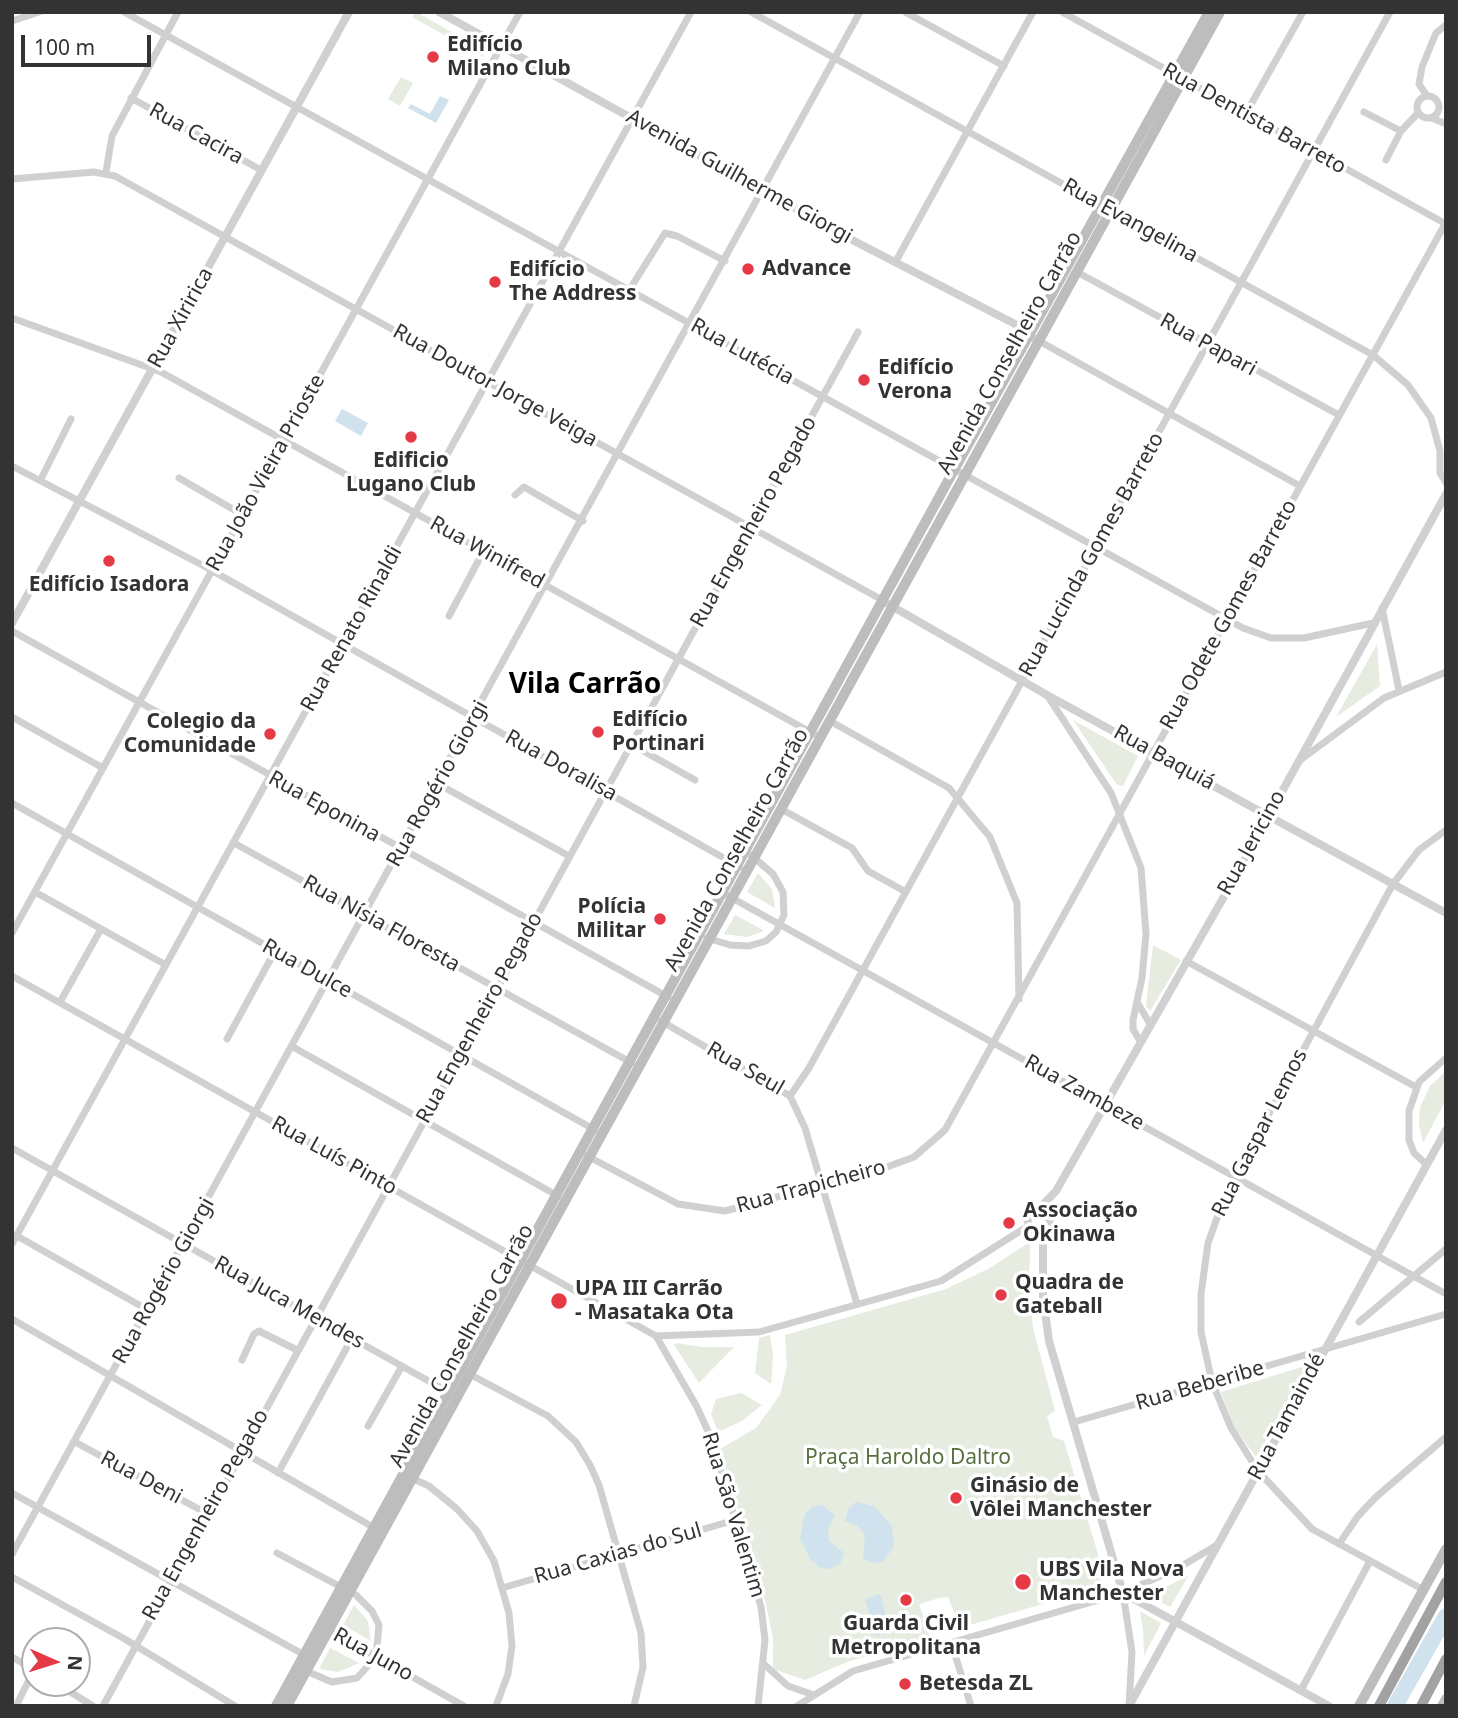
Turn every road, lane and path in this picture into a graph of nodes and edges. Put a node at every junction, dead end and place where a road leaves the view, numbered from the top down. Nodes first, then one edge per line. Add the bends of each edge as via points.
1 (39, 12) edge
2 (124, 12) edge
3 (178, 12) edge
4 (349, 12) edge
5 (439, 12) edge
6 (520, 12) edge
7 (691, 12) edge
8 (751, 12) edge
9 (860, 12) edge
10 (905, 12) edge
11 (1033, 12) edge
12 (1062, 12) edge
13 (1209, 12) edge
14 (1220, 12) edge
15 (1303, 12) edge
16 (1391, 12) edge
17 (12, 21) edge
18 (1446, 25) edge
19 (165, 35) junction
20 (502, 47) junction
21 (835, 59) junction
22 (1003, 66) junction
23 (1178, 77) junction
24 (1427, 96) junction
25 (131, 98) junction
26 (1438, 102) junction
27 (297, 106) junction
28 (1446, 108) edge
29 (1364, 112) dead end
30 (1418, 113) junction
31 (1245, 115) junction
32 (1432, 118) junction
33 (633, 119) junction
34 (1446, 124) edge
35 (1401, 131) junction
36 (968, 132) junction
37 (1313, 151) junction
38 (1386, 160) dead end
39 (261, 170) junction
40 (106, 172) junction
41 (429, 179) junction
42 (12, 180) edge
43 (764, 191) junction
44 (1100, 206) junction
45 (1446, 211) edge
46 (1111, 212) junction
47 (1443, 223) edge
48 (226, 237) junction
49 (560, 250) junction
50 (724, 261) junction
51 (896, 261) junction
52 (1077, 272) junction
53 (1242, 282) junction
54 (630, 289) junction
55 (356, 309) junction
56 (12, 318) edge
57 (691, 323) junction
58 (858, 332) dead end
59 (1034, 338) junction
60 (1207, 345) junction
61 (1373, 355) junction
62 (153, 368) junction
63 (488, 382) junction
64 (823, 396) junction
65 (1170, 414) junction
66 (1339, 415) junction
67 (71, 419) dead end
68 (284, 441) junction
69 (620, 454) junction
70 (12, 466) edge
71 (954, 470) junction
72 (964, 476) junction
73 (179, 478) dead end
74 (41, 479) junction
75 (1446, 484) edge
76 (1300, 486) junction
77 (1446, 494) edge
78 (515, 495) dead end
79 (81, 499) junction
80 (416, 513) junction
81 (243, 515) junction
82 (583, 521) junction
83 (751, 527) junction
84 (1096, 548) junction
85 (484, 552) junction
86 (212, 572) junction
87 (547, 587) junction
88 (888, 604) junction
89 (1382, 607) junction
90 (449, 616) dead end
91 (1228, 617) junction
92 (12, 623) edge
93 (1373, 623) junction
94 (12, 631) edge
95 (343, 645) junction
96 (678, 659) junction
97 (1446, 672) edge
98 (1023, 681) junction
99 (1399, 690) junction
100 (1047, 695) junction
101 (139, 703) junction
102 (12, 717) edge
103 (475, 718) junction
104 (830, 721) junction
105 (816, 735) junction
106 (631, 744) junction
107 (1154, 751) junction
108 (1296, 764) junction
109 (103, 768) junction
110 (271, 778) junction
111 (695, 780) dead end
112 (438, 784) junction
113 (605, 791) junction
114 (959, 797) junction
115 (12, 803) edge
116 (781, 809) junction
117 (1121, 814) junction
118 (1268, 815) junction
119 (1446, 830) edge
120 (67, 835) junction
121 (234, 843) junction
122 (401, 850) junction
123 (750, 854) junction
124 (569, 856) junction
125 (743, 868) junction
126 (1393, 884) junction
127 (35, 892) junction
128 (906, 892) junction
129 (727, 896) junction
130 (198, 908) junction
131 (1446, 913) edge
132 (365, 916) junction
133 (532, 923) junction
134 (780, 925) junction
135 (101, 929) junction
136 (12, 933) edge
137 (704, 937) junction
138 (275, 951) junction
139 (1186, 961) junction
140 (166, 965) junction
141 (863, 970) junction
142 (12, 976) edge
143 (329, 981) junction
144 (497, 988) junction
145 (670, 999) junction
146 (1019, 1000) junction
147 (60, 1002) junction
148 (1137, 1002) junction
149 (659, 1019) junction
150 (1150, 1024) junction
151 (1314, 1029) junction
152 (126, 1039) junction
153 (227, 1039) dead end
154 (1140, 1041) junction
155 (994, 1043) junction
156 (293, 1047) junction
157 (460, 1055) junction
158 (1446, 1058) edge
159 (634, 1064) junction
160 (1416, 1087) junction
161 (790, 1096) junction
162 (1104, 1105) junction
163 (256, 1113) junction
164 (424, 1120) junction
165 (1446, 1130) edge
166 (597, 1131) junction
167 (12, 1148) edge
168 (584, 1155) junction
169 (1427, 1165) junction
170 (53, 1171) junction
171 (1235, 1176) junction
172 (388, 1185) junction
173 (821, 1186) junction
174 (1056, 1191) junction
175 (560, 1197) junction
176 (1037, 1211) junction
177 (1049, 1217) junction
178 (1028, 1226) junction
179 (16, 1232) edge
180 (1043, 1233) junction
181 (12, 1244) edge
182 (184, 1245) junction
183 (1446, 1249) edge
184 (1376, 1254) junction
185 (525, 1262) junction
186 (1413, 1276) junction
187 (1446, 1294) edge
188 (857, 1304) junction
189 (148, 1310) junction
190 (1446, 1314) edge
191 (315, 1317) junction
192 (12, 1319) edge
193 (1359, 1322) dead end
194 (656, 1336) junction
195 (352, 1338) junction
196 (297, 1350) junction
197 (1321, 1352) junction
198 (242, 1360) dead end
199 (402, 1366) junction
200 (465, 1371) junction
201 (112, 1376) junction
202 (1212, 1382) junction
203 (452, 1394) junction
204 (1074, 1422) junction
205 (368, 1426) dead end
206 (1446, 1437) edge
207 (75, 1442) junction
208 (241, 1452) junction
209 (1258, 1471) junction
210 (278, 1473) junction
211 (407, 1475) junction
212 (12, 1493) edge
213 (38, 1507) junction
214 (206, 1513) junction
215 (735, 1520) junction
216 (377, 1530) junction
217 (1339, 1544) junction
218 (1218, 1545) junction
219 (1446, 1549) edge
220 (276, 1553) dead end
221 (12, 1554) edge
222 (618, 1554) junction
223 (1370, 1561) junction
224 (12, 1577) edge
225 (169, 1580) junction
226 (1446, 1582) edge
227 (502, 1588) junction
228 (345, 1589) junction
229 (1422, 1589) junction
230 (1124, 1592) junction
231 (1176, 1621) junction
232 (324, 1627) junction
233 (951, 1642) junction
234 (134, 1645) junction
235 (308, 1657) junction
236 (376, 1657) junction
237 (1446, 1659) edge
238 (765, 1665) junction
239 (306, 1671) junction
240 (1301, 1690) junction
241 (811, 1694) junction
242 (1446, 1699) edge
243 (103, 1706) edge
244 (235, 1706) edge
245 (276, 1706) edge
246 (287, 1706) edge
247 (464, 1706) edge
248 (496, 1706) edge
249 (634, 1706) edge
250 (758, 1706) edge
251 (797, 1706) edge
252 (971, 1706) edge
253 (1129, 1706) edge
254 (1329, 1706) edge
255 (1359, 1706) edge
256 (1379, 1706) edge
257 (1422, 1706) edge
258 (1442, 1706) edge

1 - 17 street
2 - 19 street, Rua Lutécia
3 - 19 street
4 - 27 street, Rua Xiririca
5 - 20 street, Avenida Guilherme Giorgi
6 - 20 street, Rua João Vieira Prioste
7 - 33 street, Rua Renato Rinaldi
8 - 21 street, Rua Evangelina
9 - 21 street, Rua Rogério Giorgi
10 - 22 street
11 - 22 street
12 - 23 street, Rua Dentista Barreto
13 - 23 main road, Avenida Conselheiro Carrão
14 - 23 main road, Avenida Conselheiro Carrão
15 - 31 street
16 - 37 street, Rua Lucinda Gomes Barreto
18 - 24 street via 1436,33 1422,67 1419,84
19 - 25 street
19 - 27 street, Rua Lutécia
20 - 33 street, Avenida Guilherme Giorgi
20 - 41 street, Rua João Vieira Prioste
21 - 36 street, Rua Evangelina
21 - 43 street, Rua Rogério Giorgi
22 - 36 street
23 - 31 street, Rua Dentista Barreto
23 - 44 main road, Avenida Conselheiro Carrão
23 - 46 main road, Avenida Conselheiro Carrão
24 - 26 street
24 - 30 street via 1418,103
25 - 39 street, Rua Cacira
25 - 40 street via 112,136
26 - 28 street
26 - 32 street via 1438,113
27 - 39 street, Rua Xiririca
27 - 41 street, Rua Lutécia
29 - 35 street
30 - 32 street
30 - 35 street
31 - 37 street, Rua Dentista Barreto
32 - 34 street
33 - 43 street, Avenida Guilherme Giorgi
33 - 49 street, Rua Renato Rinaldi
35 - 38 street
36 - 44 street, Rua Evangelina
36 - 51 street
37 - 47 street, Rua Dentista Barreto
37 - 53 street, Rua Lucinda Gomes Barreto
39 - 48 street, Rua Xiririca
40 - 42 street
40 - 48 street, Rua Doutor Jorge Veiga
41 - 49 street, Rua Lutécia
41 - 55 street, Rua João Vieira Prioste
43 - 50 street, Rua Rogério Giorgi
43 - 51 street, Avenida Guilherme Giorgi
44 - 46 street, Rua Evangelina
44 - 59 main road, Avenida Conselheiro Carrão
45 - 47 street, Rua Odete Gomes Barreto
46 - 52 main road, Avenida Conselheiro Carrão
46 - 53 street, Rua Evangelina
47 - 61 street, Rua Odete Gomes Barreto
48 - 55 street, Rua Doutor Jorge Veiga
48 - 62 street, Rua Xiririca
49 - 54 street, Rua Lutécia
49 - 63 street, Rua Renato Rinaldi
50 - 54 street via 665,233
50 - 57 street, Rua Rogério Giorgi
51 - 59 street, Avenida Guilherme Giorgi
52 - 59 main road, Avenida Conselheiro Carrão
52 - 60 street, Rua Papari
53 - 60 street, Rua Lucinda Gomes Barreto
53 - 61 street, Rua Evangelina
54 - 57 street, Rua Lutécia
55 - 63 street, Rua Doutor Jorge Veiga
55 - 68 street, Rua João Vieira Prioste
56 - 62 street, Rua Winifred
57 - 64 street, Rua Lutécia
57 - 69 street, Rua Rogério Giorgi
58 - 64 street, Rua Engenheiro Pegado
59 - 65 street
59 - 71 main road, Avenida Conselheiro Carrão
59 - 72 main road, Avenida Conselheiro Carrão
60 - 65 street, Rua Lucinda Gomes Barreto
60 - 66 street, Rua Papari
61 - 66 street, Rua Odete Gomes Barreto
61 - 75 street, Rua Evangelina via 1408,385 1431,418
62 - 68 street, Rua Winifred
62 - 79 street, Rua Xiririca
63 - 69 street, Rua Doutor Jorge Veiga
63 - 80 street, Rua Renato Rinaldi
64 - 71 street, Rua Lutécia
64 - 83 street, Rua Engenheiro Pegado
65 - 76 street
65 - 84 street, Rua Lucinda Gomes Barreto
66 - 76 street, Rua Odete Gomes Barreto
67 - 74 street
68 - 80 street, Rua Winifred
68 - 81 street, Rua João Vieira Prioste
69 - 82 street, Rua Rogério Giorgi
69 - 83 street, Rua Doutor Jorge Veiga
70 - 74 street, Rua Doralisa
71 - 72 street, Rua Lutécia
71 - 88 main road, Avenida Conselheiro Carrão
72 - 84 street, Rua Lutécia
72 - 88 main road, Avenida Conselheiro Carrão
73 - 81 street
74 - 79 street, Rua Doralisa
76 - 91 street, Rua Odete Gomes Barreto
77 - 89 street, Rua Jericino
78 - 82 street via 524,487
79 - 86 street, Rua Doralisa
79 - 92 street, Rua Xiririca
80 - 85 street, Rua Winifred
80 - 95 street, Rua Renato Rinaldi
81 - 86 street, Rua João Vieira Prioste
82 - 87 street, Rua Rogério Giorgi
83 - 88 street, Rua Doutor Jorge Veiga
83 - 96 street, Rua Engenheiro Pegado
84 - 91 street, Rua Lutécia
84 - 98 street, Rua Lucinda Gomes Barreto
85 - 87 street, Rua Winifred
85 - 90 street
86 - 95 street, Rua Doralisa
86 - 101 street, Rua João Vieira Prioste
87 - 96 street, Rua Winifred
87 - 103 street, Rua Rogério Giorgi
88 - 98 street, Rua Baquiá
88 - 104 main road, Avenida Conselheiro Carrão
88 - 105 main road, Avenida Conselheiro Carrão
89 - 93 street, Rua Jericino
89 - 99 street
91 - 93 street, Rua Lutécia via 1258,635 1287,639
91 - 107 street, Rua Odete Gomes Barreto
93 - 108 street, Rua Jericino
94 - 101 street, Rua Eponina
95 - 103 street, Rua Doralisa
95 - 110 street, Rua Renato Rinaldi
96 - 105 street, Rua Winifred
96 - 106 street, Rua Engenheiro Pegado
97 - 99 street
98 - 100 street, Rua Baquiá
98 - 114 street, Rua Lucinda Gomes Barreto
99 - 108 street via 1358,715
100 - 107 street, Rua Baquiá
100 - 117 street
101 - 109 street, Rua João Vieira Prioste
101 - 110 street, Rua Eponina
102 - 109 street
103 - 112 street, Rua Rogério Giorgi
103 - 113 street, Rua Doralisa
104 - 105 main road, Avenida Conselheiro Carrão
104 - 114 street via 938,780
105 - 116 main road, Avenida Conselheiro Carrão
105 - 123 main road, Avenida Conselheiro Carrão
106 - 111 street
106 - 113 street, Rua Engenheiro Pegado
107 - 117 street, Rua Odete Gomes Barreto
107 - 118 street, Rua Baquiá
108 - 118 street, Rua Jericino
109 - 120 street, Rua João Vieira Prioste
110 - 121 street, Rua Renato Rinaldi
110 - 122 street, Rua Eponina
112 - 122 street, Rua Rogério Giorgi
112 - 124 street
113 - 124 street, Rua Engenheiro Pegado
113 - 125 street, Rua Doralisa
114 - 128 street, Rua Lucinda Gomes Barreto
114 - 146 street via 990,837 1014,893 1020,929
115 - 120 street, Rua Dulce
116 - 123 main road, Avenida Conselheiro Carrão
116 - 128 street via 852,848 868,871
117 - 146 street, Rua Odete Gomes Barreto
117 - 148 street via 1145,892 1146,934
118 - 126 street, Rua Baquiá
118 - 139 street, Rua Jericino
119 - 126 street, Rua Gaspar Lemos via 1419,850
120 - 127 street, Rua João Vieira Prioste
120 - 130 street, Rua Dulce
121 - 130 street, Rua Renato Rinaldi
121 - 132 street, Rua Nísia Floresta
122 - 132 street, Rua Rogério Giorgi
122 - 133 street, Rua Eponina
123 - 125 main road, Avenida Conselheiro Carrão
123 - 134 street via 773,874 783,892
124 - 133 street, Rua Engenheiro Pegado
125 - 129 main road, Avenida Conselheiro Carrão
126 - 131 street, Rua Baquiá
126 - 151 street, Rua Gaspar Lemos
127 - 135 street
127 - 136 street, Rua João Vieira Prioste
128 - 141 street, Rua Lucinda Gomes Barreto
129 - 134 street, Rua Zambeze
129 - 137 main road, Avenida Conselheiro Carrão
130 - 138 street, Rua Dulce
130 - 140 street, Rua Renato Rinaldi
132 - 143 street, Rua Rogério Giorgi
132 - 144 street, Rua Nísia Floresta
133 - 144 street, Rua Engenheiro Pegado
133 - 145 street, Rua Eponina
134 - 137 street via 772,937 757,945 741,947
134 - 141 street, Rua Zambeze
135 - 140 street
135 - 147 street
137 - 145 main road, Avenida Conselheiro Carrão
138 - 143 street, Rua Dulce
138 - 153 street
139 - 150 street, Rua Jericino
139 - 151 street
140 - 152 street, Rua Renato Rinaldi
141 - 155 street, Rua Zambeze
141 - 161 street, Rua Lucinda Gomes Barreto
142 - 147 street, Rua Luís Pinto
143 - 156 street, Rua Rogério Giorgi
143 - 157 street, Rua Dulce
144 - 157 street, Rua Engenheiro Pegado
144 - 159 street, Rua Nísia Floresta
145 - 149 main road, Avenida Conselheiro Carrão
146 - 155 street, Rua Odete Gomes Barreto
147 - 152 street, Rua Luís Pinto
148 - 150 street
148 - 154 street via 1133,1029
149 - 159 main road, Avenida Conselheiro Carrão
149 - 161 street, Rua Seul
150 - 154 street, Rua Jericino
151 - 160 street
151 - 171 street, Rua Gaspar Lemos
152 - 163 street, Rua Luís Pinto
152 - 170 street, Rua Renato Rinaldi
154 - 162 street, Rua Jericino
155 - 162 street, Rua Zambeze
155 - 173 street, Rua Trapicheiro via 958,1111 930,1144 914,1157
156 - 163 street, Rua Rogério Giorgi
156 - 164 street
157 - 164 street, Rua Engenheiro Pegado
157 - 166 street, Rua Dulce
158 - 160 street
159 - 166 main road, Avenida Conselheiro Carrão
160 - 169 street via 1409,1111 1409,1140 1414,1153
161 - 173 street, Rua Seul via 805,1128
162 - 171 street, Rua Zambeze
162 - 174 street, Rua Jericino
163 - 172 street, Rua Luís Pinto
163 - 182 street, Rua Rogério Giorgi
164 - 172 street, Rua Engenheiro Pegado
164 - 175 street
165 - 169 street, Rua Tamaindé
166 - 168 main road, Avenida Conselheiro Carrão
167 - 170 street, Rua Juca Mendes
168 - 173 street, Rua Trapicheiro via 662,1197 709,1210 738,1209
168 - 175 main road, Avenida Conselheiro Carrão
169 - 184 street, Rua Tamaindé
170 - 179 street, Rua Renato Rinaldi
170 - 182 street, Rua Juca Mendes
171 - 184 street, Rua Zambeze
171 - 202 street, Rua Gaspar Lemos via 1214,1224 1203,1278 1201,1332
172 - 185 street, Rua Luís Pinto
172 - 191 street, Rua Engenheiro Pegado
173 - 188 street, Rua Seul
174 - 176 street, Rua Jericino
174 - 177 street, Rua Jericino
175 - 185 main road, Avenida Conselheiro Carrão
176 - 177 street
176 - 178 street via 1028,1219
177 - 180 street via 1050,1225
178 - 180 street
178 - 188 street via 941,1281
179 - 181 street, Rua Renato Rinaldi
179 - 189 street
180 - 204 street via 1044,1314
182 - 189 street, Rua Rogério Giorgi
182 - 191 street, Rua Juca Mendes
183 - 186 street
184 - 186 street, Rua Zambeze
184 - 197 street, Rua Tamaindé
185 - 194 street, Rua Luís Pinto
185 - 200 main road, Avenida Conselheiro Carrão
186 - 187 street, Rua Zambeze
186 - 193 street
188 - 194 street via 760,1332
189 - 201 street, Rua Rogério Giorgi
190 - 197 street, Rua Beberibe
191 - 195 street, Rua Juca Mendes
191 - 196 street, Rua Engenheiro Pegado
192 - 201 street
194 - 215 street, Rua São Valentim via 712,1440
195 - 199 street, Rua Juca Mendes
195 - 210 street
196 - 198 street via 259,1331
196 - 208 street, Rua Engenheiro Pegado
197 - 202 street, Rua Beberibe
197 - 209 street, Rua Tamaindé
199 - 203 street, Rua Juca Mendes
199 - 205 street
200 - 203 main road, Avenida Conselheiro Carrão
200 - 222 street via 548,1416 576,1442 599,1485
201 - 207 street, Rua Rogério Giorgi
201 - 208 street
202 - 204 street, Rua Beberibe
202 - 209 street, Rua Gaspar Lemos via 1231,1428
203 - 211 main road, Avenida Conselheiro Carrão
204 - 230 street
206 - 217 street via 1376,1497
207 - 213 street, Rua Rogério Giorgi
207 - 214 street, Rua Deni
208 - 210 street
208 - 214 street, Rua Engenheiro Pegado
209 - 217 street, Rua Gaspar Lemos via 1301,1520
209 - 218 street, Rua Tamaindé
210 - 216 street
211 - 216 main road, Avenida Conselheiro Carrão
211 - 227 street via 445,1498 468,1520 486,1545
212 - 213 street
213 - 221 street, Rua Rogério Giorgi
213 - 225 street
214 - 225 street, Rua Engenheiro Pegado
215 - 222 street, Rua Caxias do Sul
215 - 238 street, Rua São Valentim via 761,1607
216 - 228 main road, Avenida Conselheiro Carrão
217 - 223 street, Rua Gaspar Lemos
218 - 230 street
218 - 231 street, Rua Tamaindé
219 - 229 main road
220 - 228 street
222 - 227 street, Rua Caxias do Sul
222 - 249 street via 641,1633 643,1667
223 - 229 street, Rua Gaspar Lemos
223 - 240 street
224 - 234 street
225 - 234 street, Rua Engenheiro Pegado
225 - 235 street
226 - 256 highway
227 - 248 street via 512,1646
228 - 232 main road, Avenida Conselheiro Carrão
228 - 236 street via 376,1617
229 - 255 main road
230 - 231 street
230 - 233 street
230 - 253 street via 1132,1652
231 - 240 street
231 - 253 street, Rua Tamaindé
232 - 235 main road, Avenida Conselheiro Carrão
232 - 236 street, Rua Juno
233 - 241 street via 853,1671
233 - 252 street
234 - 243 street, Rua Engenheiro Pegado
234 - 244 street
235 - 239 main road, Avenida Conselheiro Carrão
235 - 245 main road, Avenida Conselheiro Carrão
236 - 239 street via 361,1675 345,1682 325,1681
236 - 247 street, Rua Juno
237 - 257 highway
238 - 241 street via 788,1686
238 - 250 street, Rua São Valentim
239 - 246 main road, Avenida Conselheiro Carrão
240 - 254 street
241 - 251 street
242 - 258 main road

